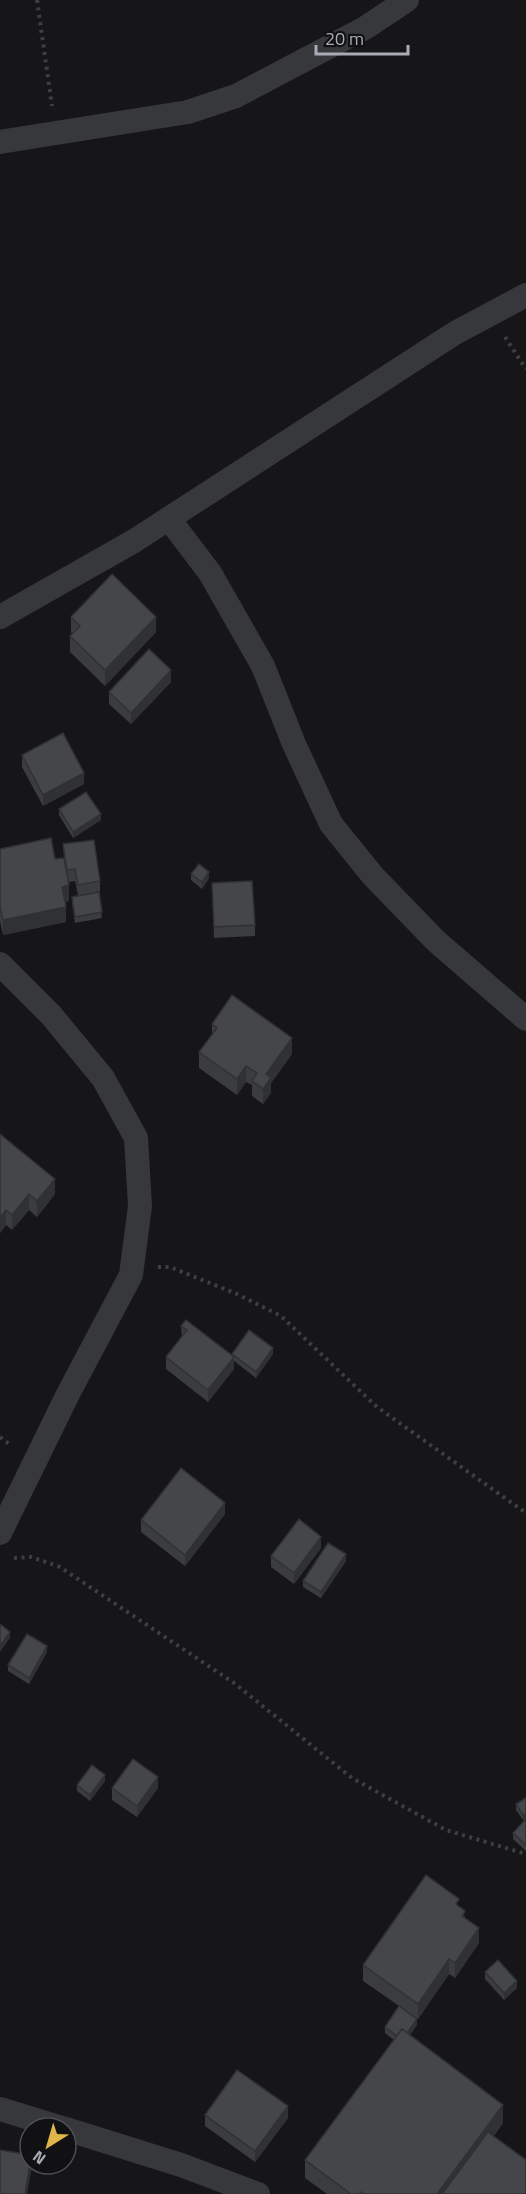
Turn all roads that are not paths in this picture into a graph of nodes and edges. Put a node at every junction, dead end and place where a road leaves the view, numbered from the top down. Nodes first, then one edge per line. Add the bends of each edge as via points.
1 (407, 0) edge
2 (0, 142) edge
3 (526, 295) edge
4 (169, 519) junction
5 (0, 617) edge
6 (0, 964) edge
7 (526, 1019) edge
8 (0, 1533) edge
9 (0, 2109) edge
10 (23, 2116) edge
11 (78, 2133) edge
12 (258, 2194) edge

1 - 2 street via 365,28 236,96 188,112
3 - 4 street via 364,390
4 - 5 street
4 - 7 street via 210,573 262,666 331,824 373,876 436,941
6 - 8 street via 51,1015 103,1078 136,1138 140,1206 131,1275
9 - 10 street
11 - 12 street

